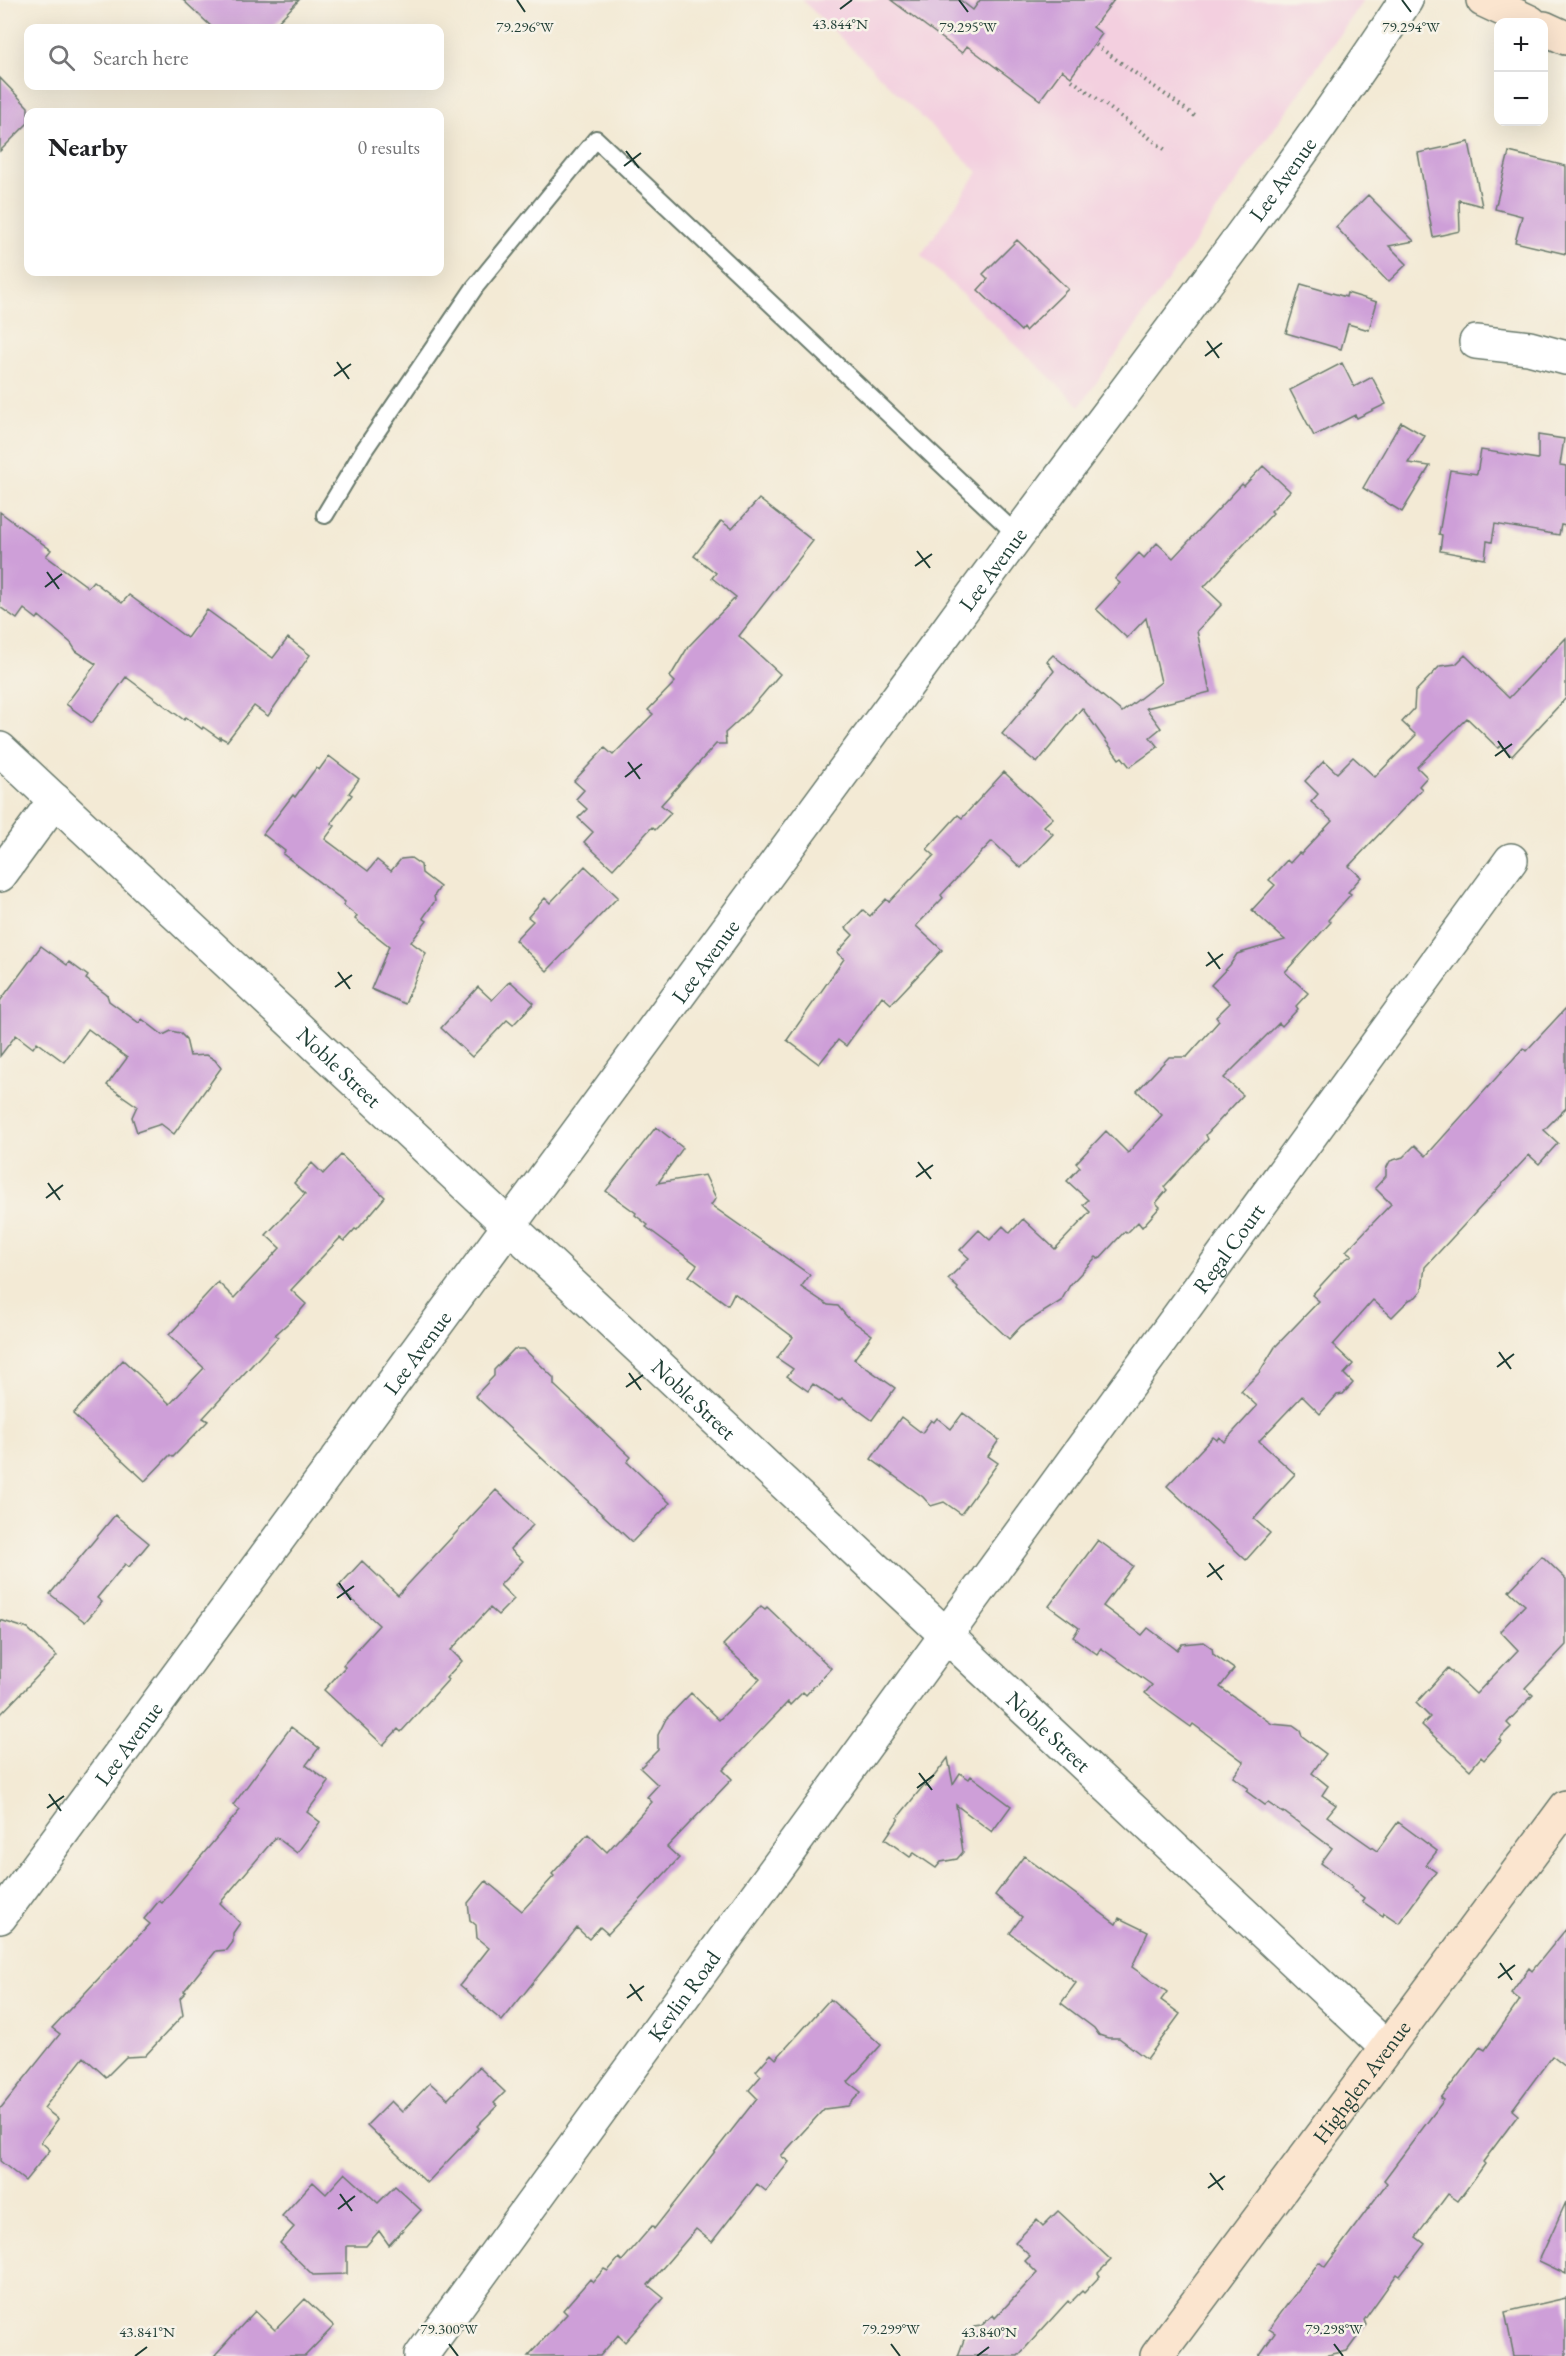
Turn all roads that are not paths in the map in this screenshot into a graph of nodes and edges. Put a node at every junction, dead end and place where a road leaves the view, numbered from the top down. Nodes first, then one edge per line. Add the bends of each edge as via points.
1 (1406, 0) edge
2 (1483, 0) edge
3 (1520, 18) edge
4 (1548, 30) edge
5 (1566, 38) edge
6 (1476, 342) dead end
7 (1566, 358) edge
8 (325, 515) dead end
9 (1017, 535) junction
10 (0, 749) edge
11 (55, 800) junction
12 (1510, 860) dead end
13 (0, 875) edge
14 (510, 1227) junction
15 (947, 1635) junction
16 (1566, 1808) edge
17 (0, 1917) edge
18 (1387, 2048) junction
19 (421, 2356) edge
20 (1158, 2356) edge

1 - 9 street, Lee Avenue via 1297,158
2 - 3 street
4 - 5 street
6 - 7 street via 1529,348
8 - 9 lane via 364,450 475,287 596,139
9 - 14 street, Lee Avenue
10 - 11 street, Noble Street
11 - 13 street
11 - 14 street, Noble Street
12 - 15 street, Regal Court
14 - 15 street, Noble Street
14 - 17 street, Lee Avenue
15 - 18 street, Noble Street
15 - 19 street, Kevlin Road
16 - 18 street, Highglen Avenue
18 - 20 street, Highglen Avenue

